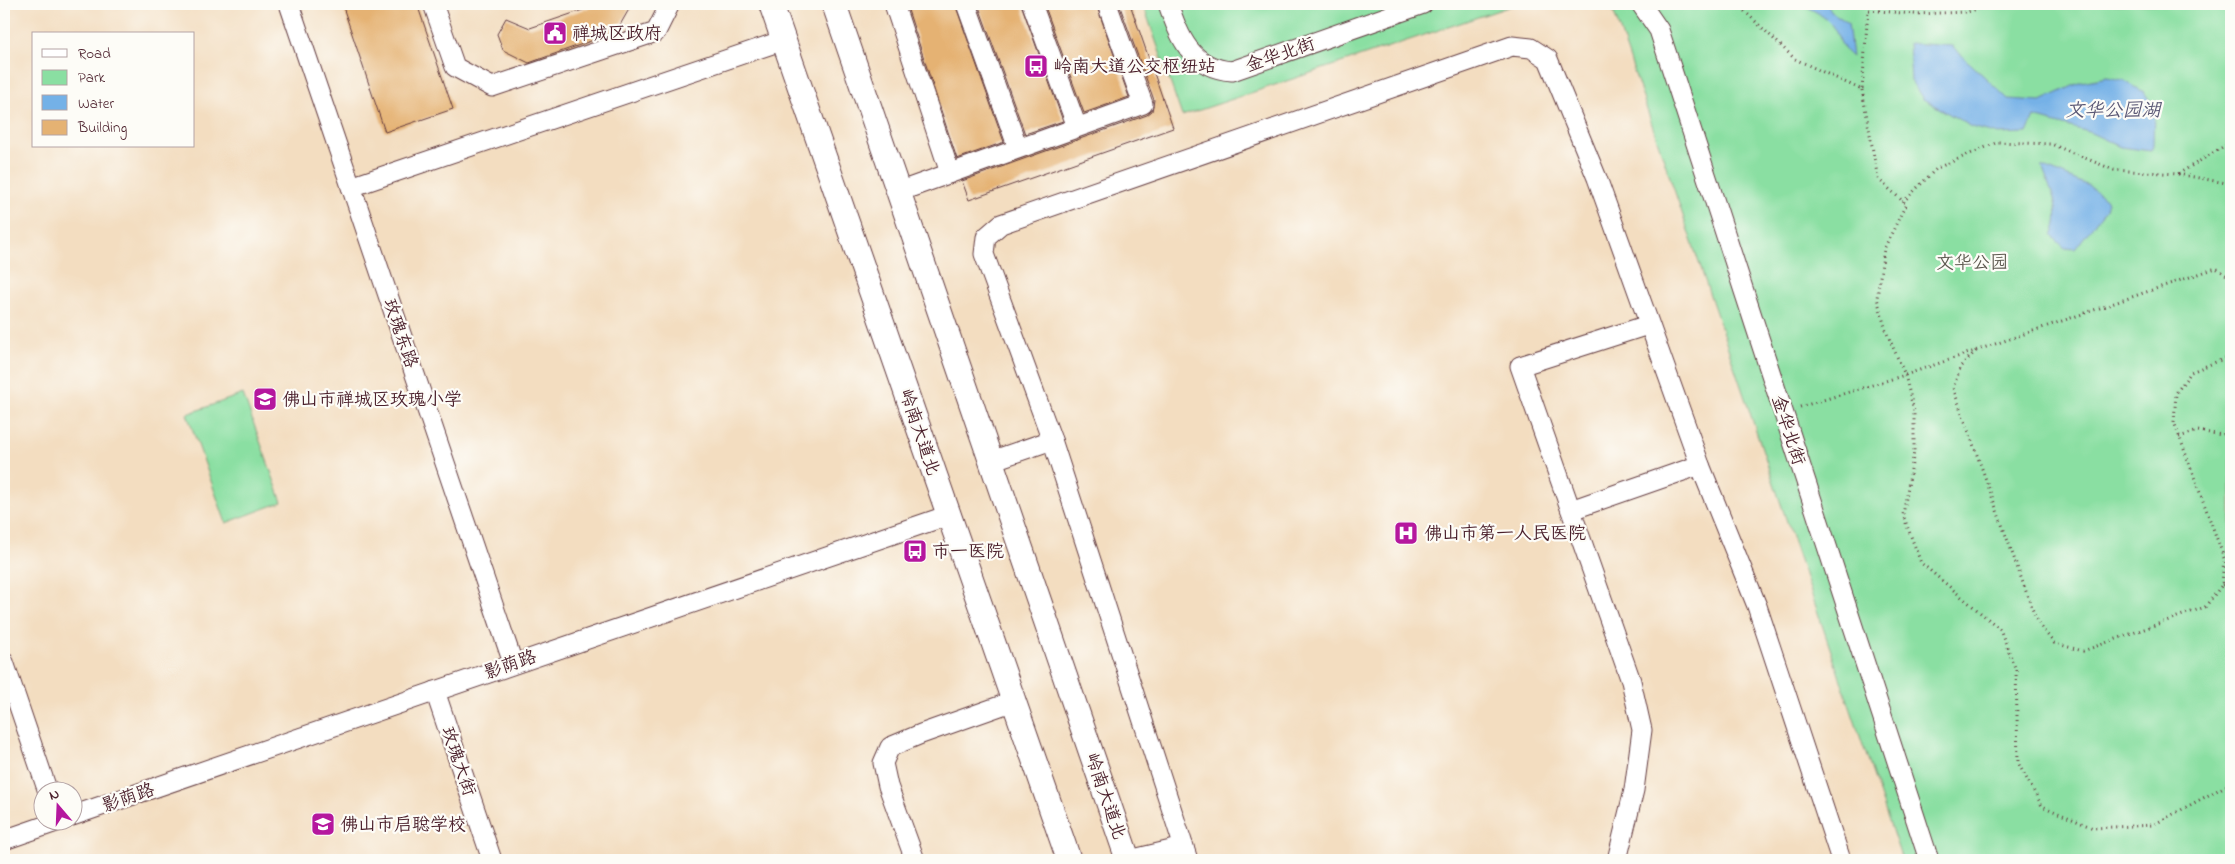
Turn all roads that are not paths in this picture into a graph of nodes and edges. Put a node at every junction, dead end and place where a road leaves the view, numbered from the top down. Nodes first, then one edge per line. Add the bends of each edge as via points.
1 (289, 4) edge
2 (432, 4) edge
3 (670, 4) edge
4 (772, 4) edge
5 (834, 4) edge
6 (894, 4) edge
7 (966, 4) edge
8 (1032, 4) edge
9 (1107, 4) edge
10 (1168, 4) edge
11 (1424, 4) edge
12 (1642, 4) edge
13 (784, 40) junction
14 (1077, 127) junction
15 (1018, 148) junction
16 (950, 173) junction
17 (351, 186) junction
18 (898, 192) junction
19 (1648, 325) junction
20 (1052, 440) junction
21 (991, 462) junction
22 (1700, 465) junction
23 (1571, 510) junction
24 (949, 514) junction
25 (4, 662) edge
26 (514, 663) junction
27 (435, 691) junction
28 (1014, 701) junction
29 (45, 782) edge
30 (82, 813) edge
31 (32, 830) edge
32 (4, 840) edge
33 (1186, 854) edge
34 (492, 860) edge
35 (915, 860) edge
36 (1069, 860) edge
37 (1128, 860) edge
38 (1617, 860) edge
39 (1841, 860) edge
40 (1929, 860) edge

1 - 17 street, 玫瑰东路
2 - 3 street via 455,67 492,88 656,32
4 - 13 main road, 岭南大道北
5 - 18 main road, 岭南大道北
6 - 16 street
7 - 15 street
8 - 14 street
9 - 14 street via 1143,104
10 - 11 street, 金华北街 via 1188,49 1215,70 1232,71
12 - 40 street, 金华北街 via 1659,30
13 - 17 street
13 - 24 main road, 岭南大道北
14 - 15 street
15 - 16 street
16 - 18 street
17 - 26 street, 玫瑰东路
18 - 21 main road, 岭南大道北
19 - 20 street via 1597,178 1548,59 1530,48 1512,46 1001,224 986,237 984,254
19 - 22 street
19 - 23 street via 1520,366
20 - 21 street
20 - 33 street
21 - 37 main road, 岭南大道北
22 - 23 street
22 - 39 street via 1757,606
23 - 38 street via 1631,681 1642,730 1634,790
24 - 26 street, 影荫路
24 - 28 main road, 岭南大道北
25 - 29 street
26 - 27 street, 影荫路
27 - 30 street, 影荫路
27 - 34 street, 玫瑰大街
28 - 35 street via 890,747 884,763 888,786
28 - 36 main road, 岭南大道北
31 - 32 street
33 - 37 street

